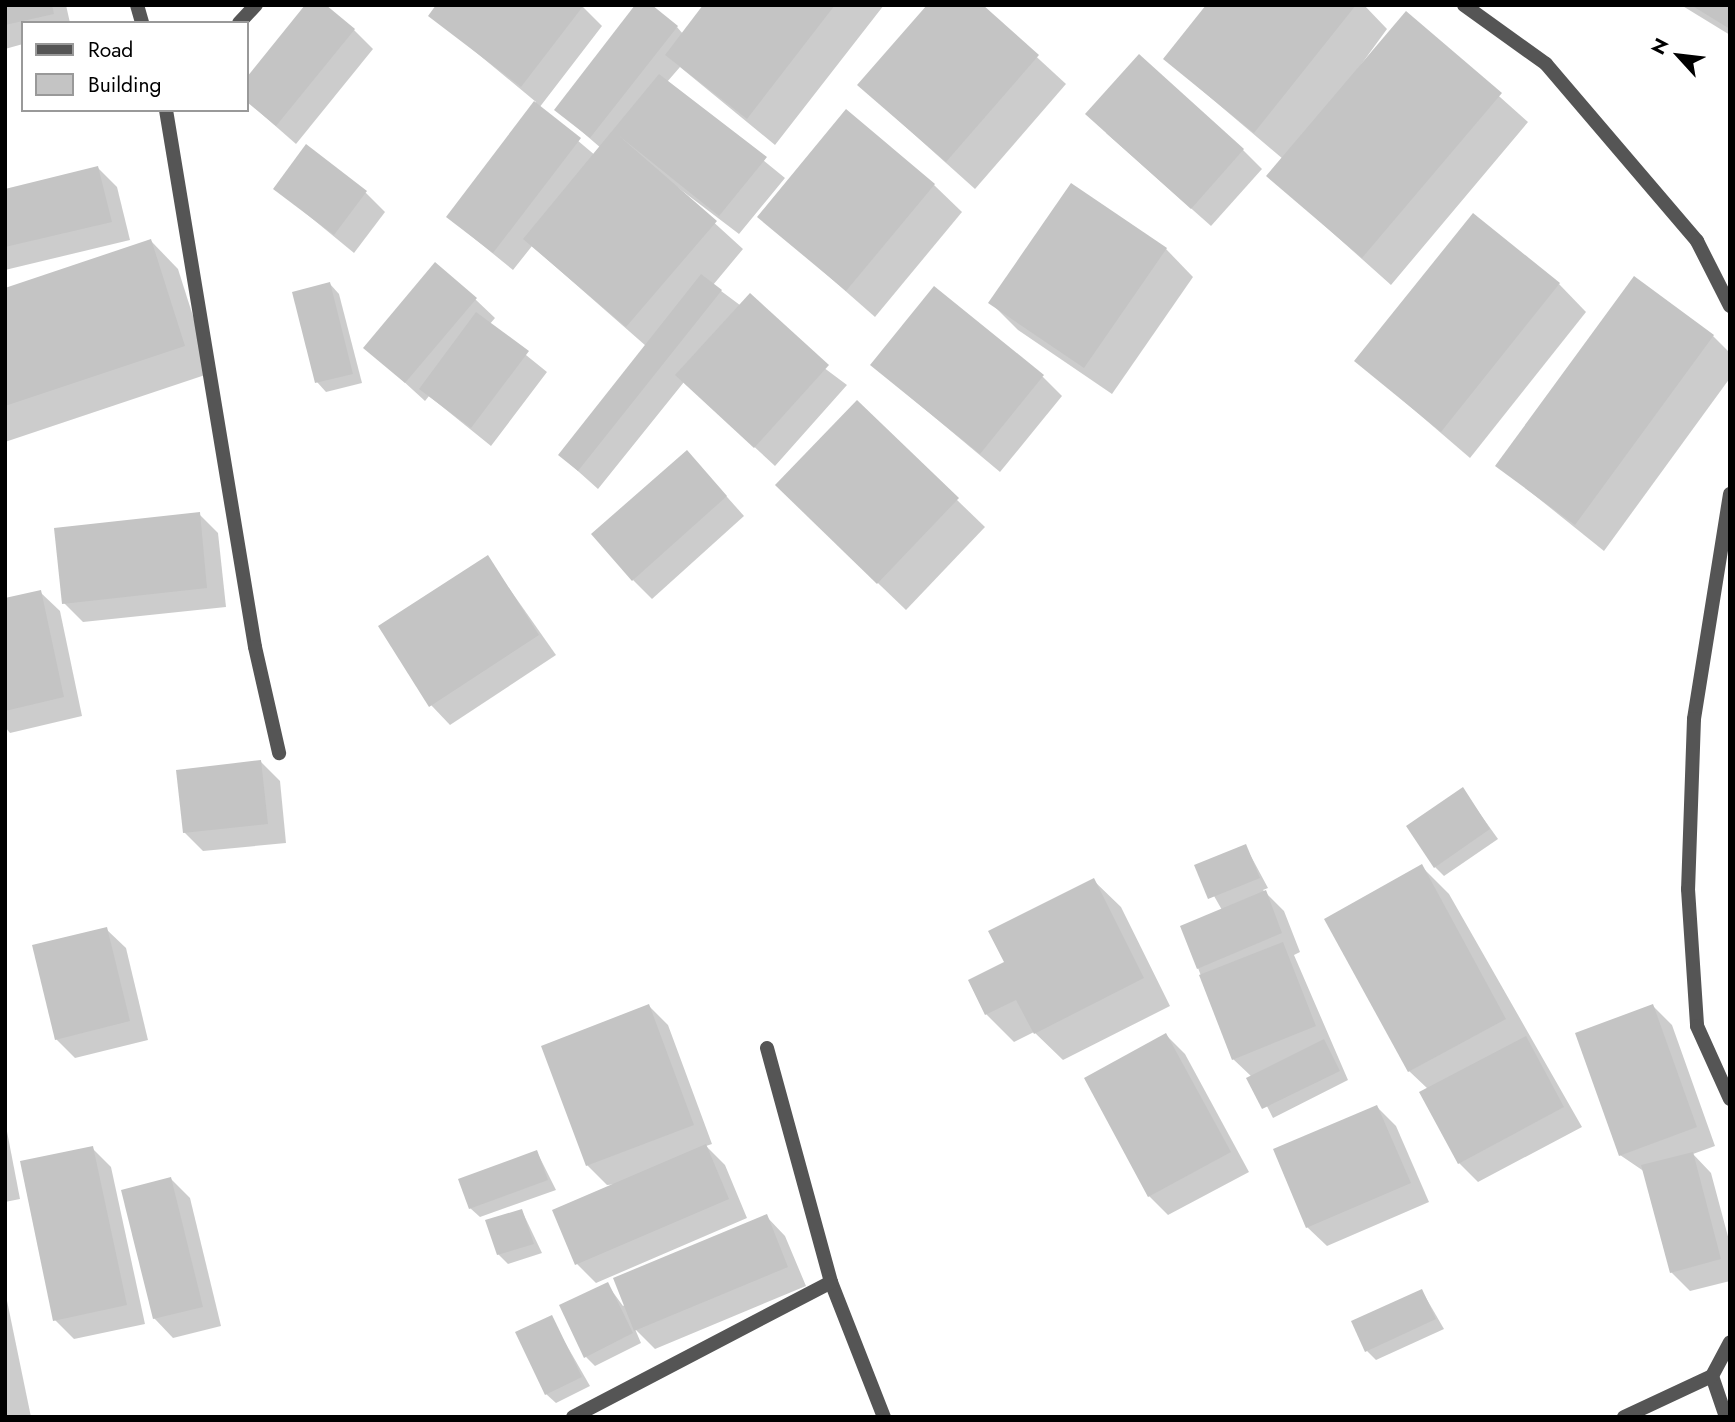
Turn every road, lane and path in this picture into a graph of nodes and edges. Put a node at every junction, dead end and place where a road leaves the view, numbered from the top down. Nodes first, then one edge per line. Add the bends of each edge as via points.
1 (256, 5) edge
2 (1470, 7) edge
3 (241, 21) edge
4 (166, 112) edge
5 (1730, 306) edge
6 (1730, 494) edge
7 (279, 753) dead end
8 (767, 1048) dead end
9 (1730, 1099) edge
10 (831, 1282) junction
11 (1730, 1342) edge
12 (1712, 1376) junction
13 (573, 1417) edge
14 (884, 1417) edge
15 (1624, 1417) edge
16 (1726, 1417) edge

1 - 3 street
2 - 5 street via 1546,64 1625,154 1697,241
4 - 7 street via 255,647
6 - 9 street via 1694,719 1688,889 1697,1026
8 - 10 street
10 - 13 street
10 - 14 street
11 - 12 street
12 - 15 street
12 - 16 street

